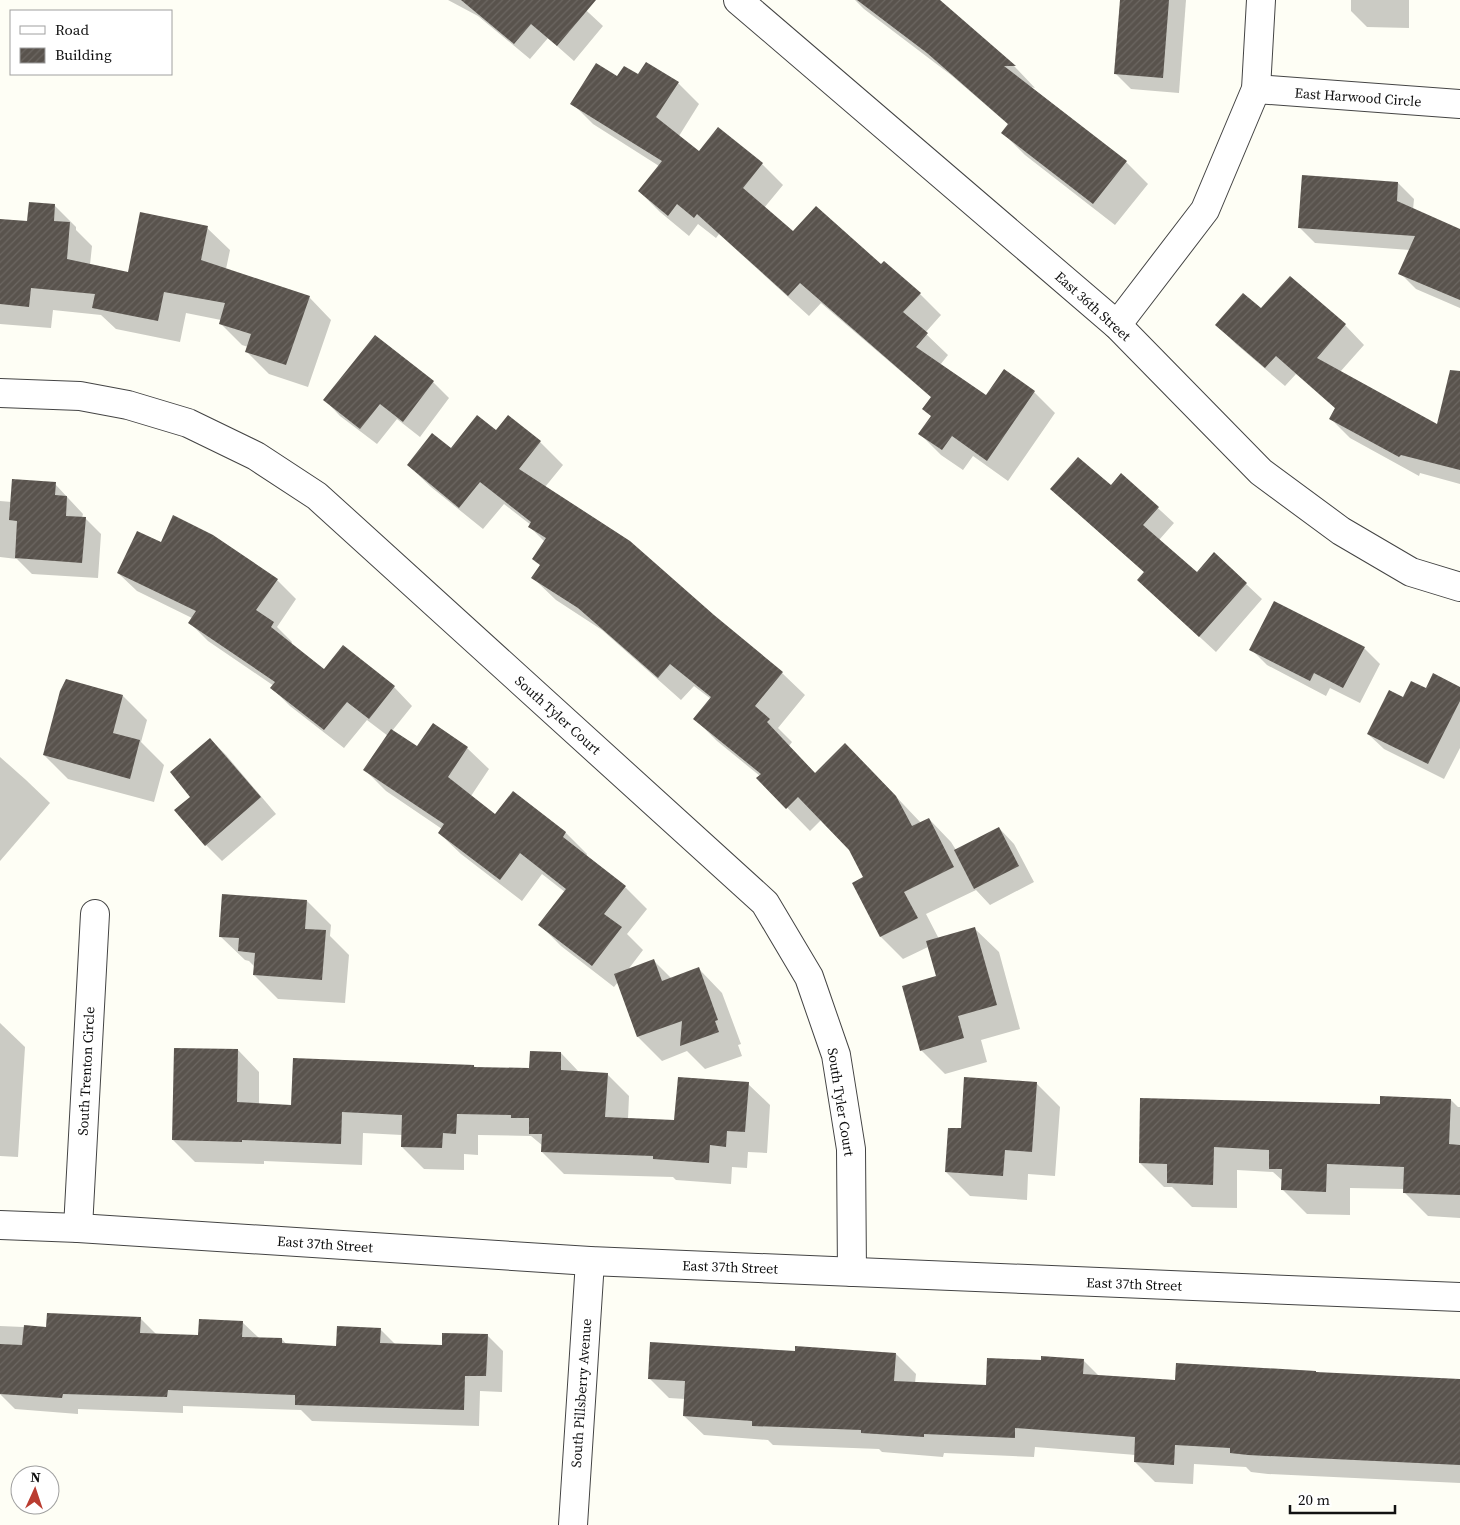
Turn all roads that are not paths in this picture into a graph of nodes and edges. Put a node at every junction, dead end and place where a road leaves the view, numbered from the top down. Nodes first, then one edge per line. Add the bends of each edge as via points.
1 (738, 0) edge
2 (1261, 0) edge
3 (1256, 90) junction
4 (1460, 104) edge
5 (1116, 325) junction
6 (0, 394) edge
7 (1460, 587) edge
8 (95, 914) dead end
9 (0, 1224) edge
10 (78, 1228) junction
11 (590, 1261) junction
12 (852, 1272) junction
13 (1460, 1297) edge
14 (573, 1525) edge

1 - 5 street, East 36th Street
2 - 3 street
3 - 4 street, East Harwood Circle
3 - 5 street via 1205,210
5 - 7 street, East 36th Street via 1261,472 1341,531 1411,572
6 - 12 street, South Tyler Court via 80,396 128,405 188,423 256,456 317,496 765,904 809,977 836,1055 851,1149
8 - 10 street, South Trenton Circle
9 - 10 street, East 37th Street
10 - 11 street, East 37th Street
11 - 12 street, East 37th Street
11 - 14 street, South Pillsberry Avenue
12 - 13 street, East 37th Street

